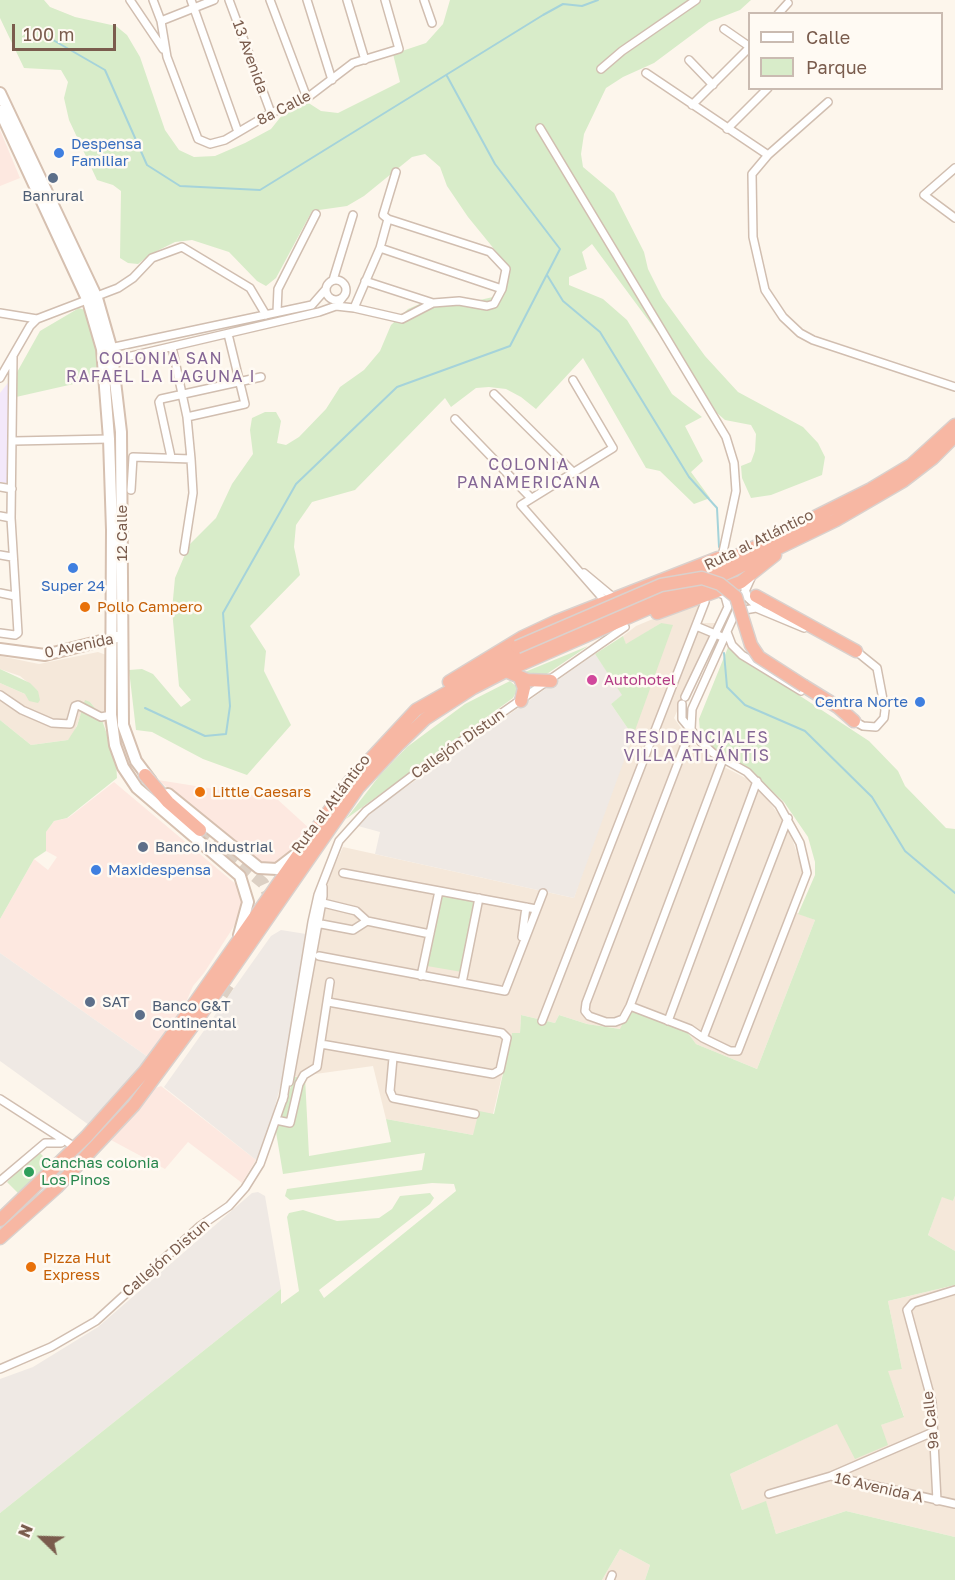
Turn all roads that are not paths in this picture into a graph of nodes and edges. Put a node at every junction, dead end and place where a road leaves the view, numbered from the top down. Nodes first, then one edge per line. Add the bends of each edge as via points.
1 (130, 0) edge
2 (153, 0) edge
3 (214, 0) edge
4 (229, 0) edge
5 (270, 0) edge
6 (307, 0) edge
7 (347, 0) edge
8 (385, 0) edge
9 (424, 0) edge
10 (696, 0) edge
11 (788, 3) dead end
12 (192, 4) edge
13 (780, 12) edge
14 (161, 21) junction
15 (432, 23) dead end
16 (724, 28) dead end
17 (748, 46) edge
18 (748, 49) edge
19 (167, 57) junction
20 (365, 60) junction
21 (689, 60) dead end
22 (601, 69) dead end
23 (646, 73) dead end
24 (332, 80) junction
25 (713, 85) junction
26 (766, 90) edge
27 (0, 93) edge
28 (307, 98) junction
29 (828, 102) dead end
30 (693, 105) junction
31 (0, 111) edge
32 (271, 113) junction
33 (540, 128) dead end
34 (727, 129) junction
35 (238, 132) junction
36 (768, 155) junction
37 (955, 168) edge
38 (396, 172) dead end
39 (316, 214) dead end
40 (353, 215) dead end
41 (955, 218) edge
42 (388, 219) junction
43 (380, 248) junction
44 (333, 280) junction
45 (365, 281) junction
46 (326, 289) junction
47 (502, 289) junction
48 (343, 297) junction
49 (92, 300) junction
50 (433, 303) junction
51 (336, 306) junction
52 (354, 308) junction
53 (277, 312) junction
54 (0, 313) edge
55 (266, 315) junction
56 (37, 319) junction
57 (228, 334) junction
58 (172, 347) junction
59 (107, 348) junction
60 (13, 357) junction
61 (108, 361) junction
62 (261, 377) dead end
63 (0, 378) edge
64 (239, 380) junction
65 (573, 380) dead end
66 (955, 387) edge
67 (182, 394) junction
68 (494, 394) dead end
69 (187, 417) junction
70 (454, 419) dead end
71 (955, 425) edge
72 (955, 436) edge
73 (109, 439) junction
74 (14, 441) junction
75 (171, 458) junction
76 (191, 459) junction
77 (911, 465) junction
78 (574, 473) junction
79 (0, 487) edge
80 (12, 489) junction
81 (131, 490) dead end
82 (530, 497) junction
83 (0, 516) edge
84 (11, 518) junction
85 (774, 535) junction
86 (795, 540) junction
87 (184, 551) dead end
88 (723, 552) dead end
89 (757, 554) dead end
90 (0, 555) edge
91 (12, 557) junction
92 (755, 572) junction
93 (745, 589) junction
94 (714, 591) junction
95 (0, 593) edge
96 (15, 596) junction
97 (756, 596) dead end
98 (609, 600) junction
99 (705, 602) dead end
100 (762, 610) junction
101 (735, 614) junction
102 (696, 626) junction
103 (625, 627) junction
104 (0, 633) edge
105 (715, 634) junction
106 (726, 635) junction
107 (110, 637) junction
108 (122, 637) junction
109 (0, 649) edge
110 (500, 650) junction
111 (856, 651) junction
112 (528, 660) junction
113 (506, 671) junction
114 (520, 678) junction
115 (551, 681) junction
116 (0, 695) edge
117 (521, 700) junction
118 (683, 703) junction
119 (692, 709) junction
120 (416, 710) junction
121 (111, 715) junction
122 (854, 722) junction
123 (691, 729) junction
124 (126, 738) junction
125 (723, 759) junction
126 (145, 775) junction
127 (131, 780) junction
128 (757, 781) junction
129 (788, 818) junction
130 (200, 830) tunnel mouth
131 (313, 832) junction
132 (343, 873) dead end
133 (439, 891) junction
134 (543, 893) dead end
135 (479, 898) junction
136 (319, 902) junction
137 (526, 907) junction
138 (536, 909) junction
139 (367, 921) junction
140 (315, 922) junction
141 (430, 934) junction
142 (237, 942) junction
143 (520, 952) junction
144 (319, 956) dead end
145 (421, 976) junction
146 (330, 982) dead end
147 (462, 983) junction
148 (327, 1002) junction
149 (630, 1006) junction
150 (212, 1010) tunnel mouth
151 (542, 1021) dead end
152 (668, 1021) junction
153 (703, 1038) junction
154 (321, 1044) junction
155 (393, 1058) junction
156 (155, 1077) junction
157 (0, 1099) edge
158 (475, 1114) dead end
159 (276, 1120) junction
160 (0, 1181) edge
161 (0, 1220) edge
162 (0, 1238) edge
163 (955, 1290) edge
164 (0, 1369) edge
165 (933, 1432) junction
166 (831, 1476) junction
167 (769, 1494) dead end
168 (937, 1501) junction
169 (955, 1504) edge

1 - 19 street
2 - 14 street
3 - 12 street
4 - 32 street, 13 Avenida
5 - 28 street
6 - 24 street
7 - 20 street
8 - 20 street, 8a Calle via 399,49
9 - 15 street
10 - 22 street
11 - 13 street
12 - 14 street
12 - 35 street
14 - 19 street
16 - 17 street
18 - 25 street
19 - 35 street, 8a Calle via 198,139 210,144
20 - 24 street, 8a Calle via 347,66
21 - 25 street
23 - 30 street
24 - 28 street, 8a Calle
25 - 30 street
26 - 34 street
27 - 49 main road, 12 Calle
28 - 32 street, 8a Calle
29 - 36 street
30 - 34 street
31 - 49 main road, 12 Calle
32 - 35 street, 8a Calle
33 - 88 street via 726,437 734,463 736,491
34 - 36 street
36 - 66 street via 752,174 753,237 765,290 783,317 813,340
37 - 41 street via 924,195
38 - 42 street via 382,210
39 - 53 street via 278,289
40 - 44 street
42 - 43 street
42 - 47 street via 488,250 506,269
43 - 45 street
43 - 47 street
44 - 46 street
44 - 48 street via 345,286
45 - 50 street
45 - 52 street
46 - 48 street via 331,298
46 - 53 street via 312,305
47 - 50 street via 494,304 487,306 459,301
48 - 51 street
49 - 55 street via 133,278 152,258 183,247 250,288
49 - 56 street
49 - 59 main road, 12 Calle
50 - 52 street via 407,318
51 - 52 street
51 - 57 street
53 - 55 street
54 - 56 street
55 - 59 street
56 - 60 street
57 - 58 street
57 - 64 street
58 - 61 street
58 - 67 street
59 - 61 main road, 12 Calle
60 - 63 street
60 - 74 street
61 - 73 main road, 12 Calle
61 - 108 main road, 12 Calle via 122,432
62 - 64 street
64 - 67 street
64 - 69 street via 245,404
65 - 78 street via 613,448
67 - 69 street
67 - 75 street via 159,402
68 - 78 street
69 - 76 street
70 - 82 street
71 - 77 highway, Ruta al Atlántico
72 - 86 highway, Ruta al Atlántico via 903,481
73 - 74 street
73 - 107 main road, 12 Calle
74 - 80 street
75 - 76 street
75 - 81 street via 132,458
76 - 87 street via 192,504
77 - 85 highway, Ruta al Atlántico
77 - 89 highway via 875,490
78 - 82 street
79 - 80 street
80 - 84 street
82 - 98 street via 521,506
83 - 84 street
84 - 91 street
85 - 98 highway
85 - 120 highway, Ruta al Atlántico via 738,558 670,590 501,662
86 - 92 highway
86 - 112 highway, Ruta al Atlántico
90 - 91 street
91 - 96 street
92 - 93 street
92 - 94 highway via 741,582
93 - 100 street via 748,598
93 - 101 street
94 - 103 highway
94 - 105 street via 725,596 728,603
95 - 96 street
96 - 104 street via 18,633
97 - 111 highway
98 - 110 highway
99 - 102 street
100 - 101 street via 750,608
100 - 111 street
101 - 106 street
102 - 105 street
102 - 151 street
103 - 112 highway via 546,658
103 - 115 street, Callejón Distun
105 - 106 street
105 - 118 street
106 - 119 street
106 - 122 street via 742,654
107 - 108 main road, 0 Avenida
107 - 109 main road, 0 Avenida via 45,655
107 - 121 main road, 12 Calle
108 - 124 main road, 12 Calle
110 - 120 highway via 442,686
110 - 122 highway, bridge via 517,647 661,585 702,579 720,584 736,597 750,645 759,657 838,707
111 - 122 street via 877,668 885,710 876,728
112 - 113 highway, Ruta al Atlántico
113 - 114 highway
113 - 156 highway, Ruta al Atlántico via 425,719 358,788
114 - 115 highway
114 - 117 highway via 524,688
115 - 117 street, Callejón Distun
116 - 121 street via 52,723 70,724 78,705 101,717
117 - 136 street, Callejón Distun via 366,811 339,841
118 - 119 street via 687,711
118 - 123 street via 681,717
119 - 123 street
120 - 131 highway, Ruta al Atlántico via 350,781
121 - 127 main road, 12 Calle via 116,745
123 - 125 street
123 - 149 street via 585,1011 589,1016 615,1022 623,1019
124 - 126 main road, 12 Calle
124 - 127 main road via 135,771
125 - 128 street
125 - 149 street
126 - 130 highway
126 - 131 main road, 12 Calle via 259,868 282,866
127 - 142 main road, 12 Calle via 240,876 248,902
128 - 129 street
128 - 152 street
129 - 153 street
129 - 153 street via 800,843 807,873 741,1046 738,1051 730,1051
131 - 142 highway, Ruta al Atlántico
132 - 133 street
133 - 135 street
133 - 141 street
134 - 138 street
135 - 137 street
135 - 147 street
136 - 139 street via 356,911
136 - 140 street, Callejón Distun
137 - 138 street
137 - 143 street
138 - 143 street
139 - 140 street via 353,930
139 - 141 street
140 - 159 street, Callejón Distun via 283,1100
141 - 145 street
142 - 161 highway, Ruta al Atlántico via 145,1071 86,1137
143 - 147 street via 505,991
144 - 145 street
145 - 147 street
146 - 148 street
148 - 154 street
148 - 155 street via 502,1033 507,1038 496,1073
149 - 152 street
150 - 156 highway via 171,1068
152 - 153 street
154 - 155 street
154 - 159 street via 317,1067 304,1075 299,1084 293,1119 290,1123
155 - 158 street via 393,1098
156 - 162 highway, Ruta al Atlántico via 82,1161
157 - 160 street via 67,1144 45,1143
159 - 164 street, Callejón Distun via 260,1164 229,1206 200,1226 96,1322
163 - 165 street, 9a Calle via 909,1306 908,1310 932,1402
165 - 166 street
165 - 168 street, 9a Calle
166 - 167 street, 16 Avenida A
166 - 168 street, 16 Avenida A
168 - 169 street, 16 Avenida A

